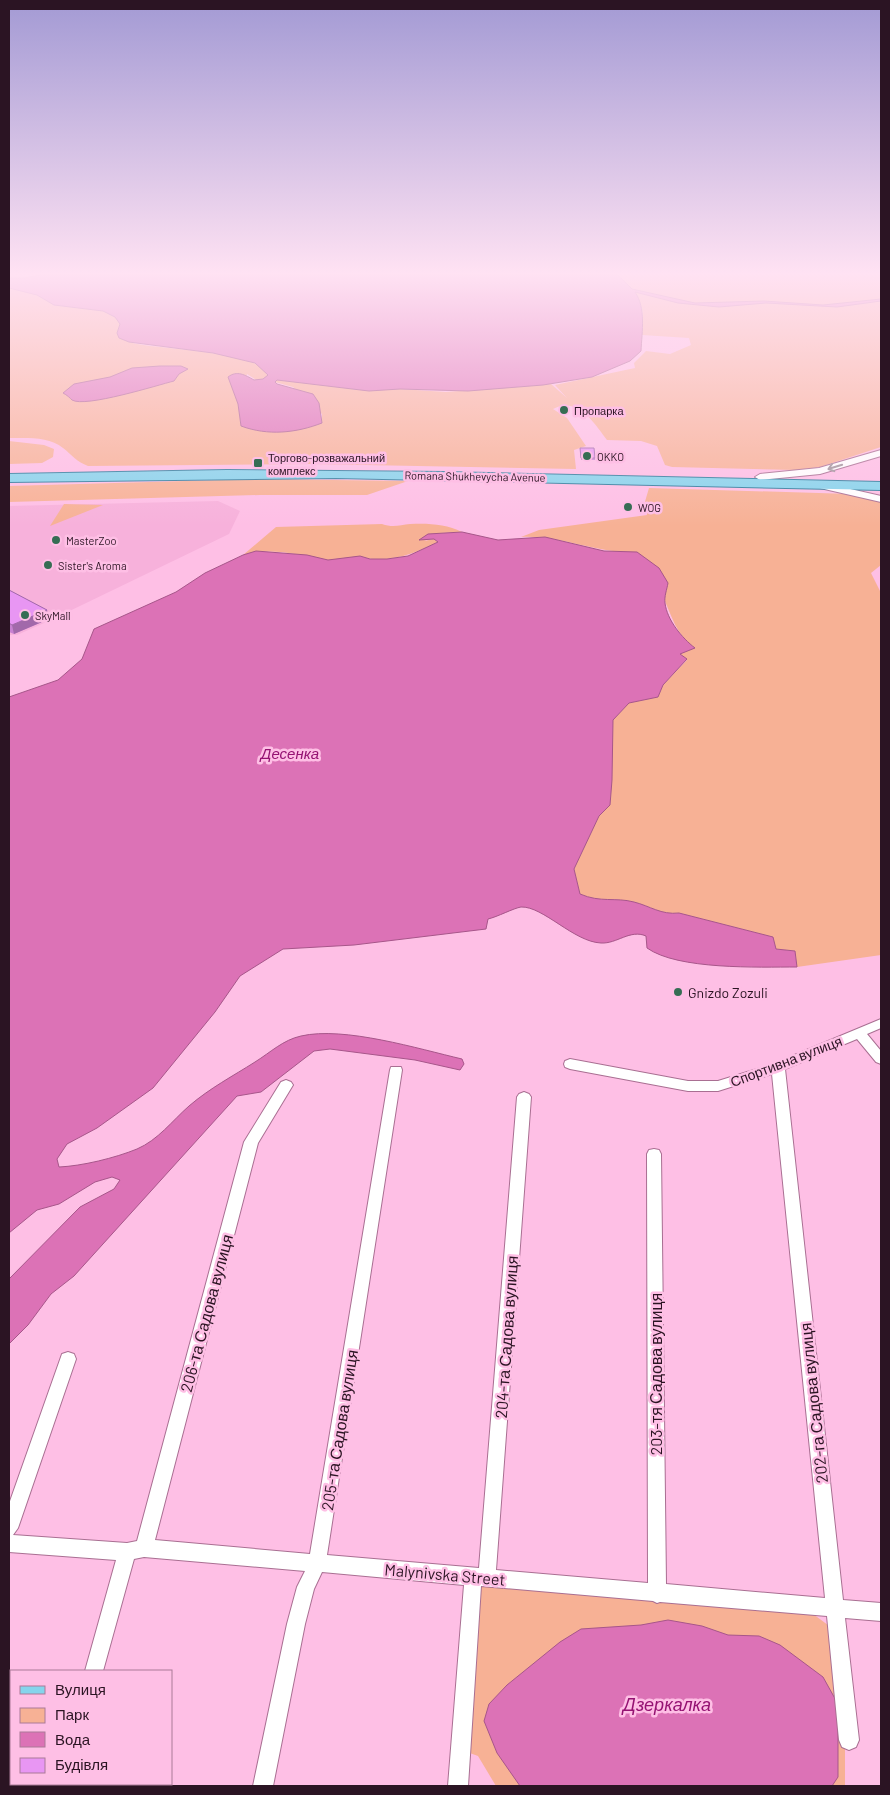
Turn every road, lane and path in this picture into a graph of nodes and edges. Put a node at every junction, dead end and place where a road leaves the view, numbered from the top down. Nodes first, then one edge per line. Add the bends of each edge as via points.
1 (881, 453) edge
2 (9, 473) edge
3 (760, 477) junction
4 (9, 478) edge
5 (881, 480) edge
6 (817, 485) junction
7 (881, 486) edge
8 (881, 499) edge
9 (881, 1023) edge
10 (859, 1033) junction
11 (881, 1059) edge
12 (570, 1064) dead end
13 (778, 1067) junction
14 (396, 1070) dead end
15 (286, 1085) dead end
16 (524, 1097) dead end
17 (654, 1154) dead end
18 (68, 1359) dead end
19 (9, 1528) edge
20 (9, 1542) edge
21 (135, 1550) junction
22 (318, 1564) junction
23 (480, 1577) junction
24 (657, 1594) junction
25 (834, 1608) junction
26 (881, 1612) edge
27 (94, 1670) edge
28 (849, 1740) dead end
29 (263, 1786) edge
30 (458, 1786) edge

1 -> 3 main road via 820,471
2 - 3 main road, Romana Shukhevycha Avenue via 258,468
3 - 5 main road, Romana Shukhevycha Avenue
4 - 6 main road, Romana Shukhevycha Avenue via 305,473
6 - 7 main road, Romana Shukhevycha Avenue
6 - 8 main road
9 - 10 street, Спортивна вулиця
10 - 11 street
10 - 13 street, Спортивна вулиця
12 - 13 street, Спортивна вулиця via 703,1087 718,1086
13 - 25 street, 202-га Садова вулиця
14 - 22 street, 205-та Садова вулиця
15 - 21 street, 206-та Садова вулиця via 251,1142
16 - 23 street, 204-та Садова вулиця
17 - 24 street, 203-тя Садова вулиця
18 - 19 street
20 - 21 street, Malynivska Street
21 - 22 street, Malynivska Street
21 - 27 street, 206-та Садова вулиця
22 - 23 street, Malynivska Street
22 - 29 street, 205-та Садова вулиця via 306,1587 296,1624
23 - 24 street, Malynivska Street
23 - 30 street, 204-та Садова вулиця
24 - 25 street, Malynivska Street
25 - 26 street, Malynivska Street
25 - 28 street, 202-га Садова вулиця

